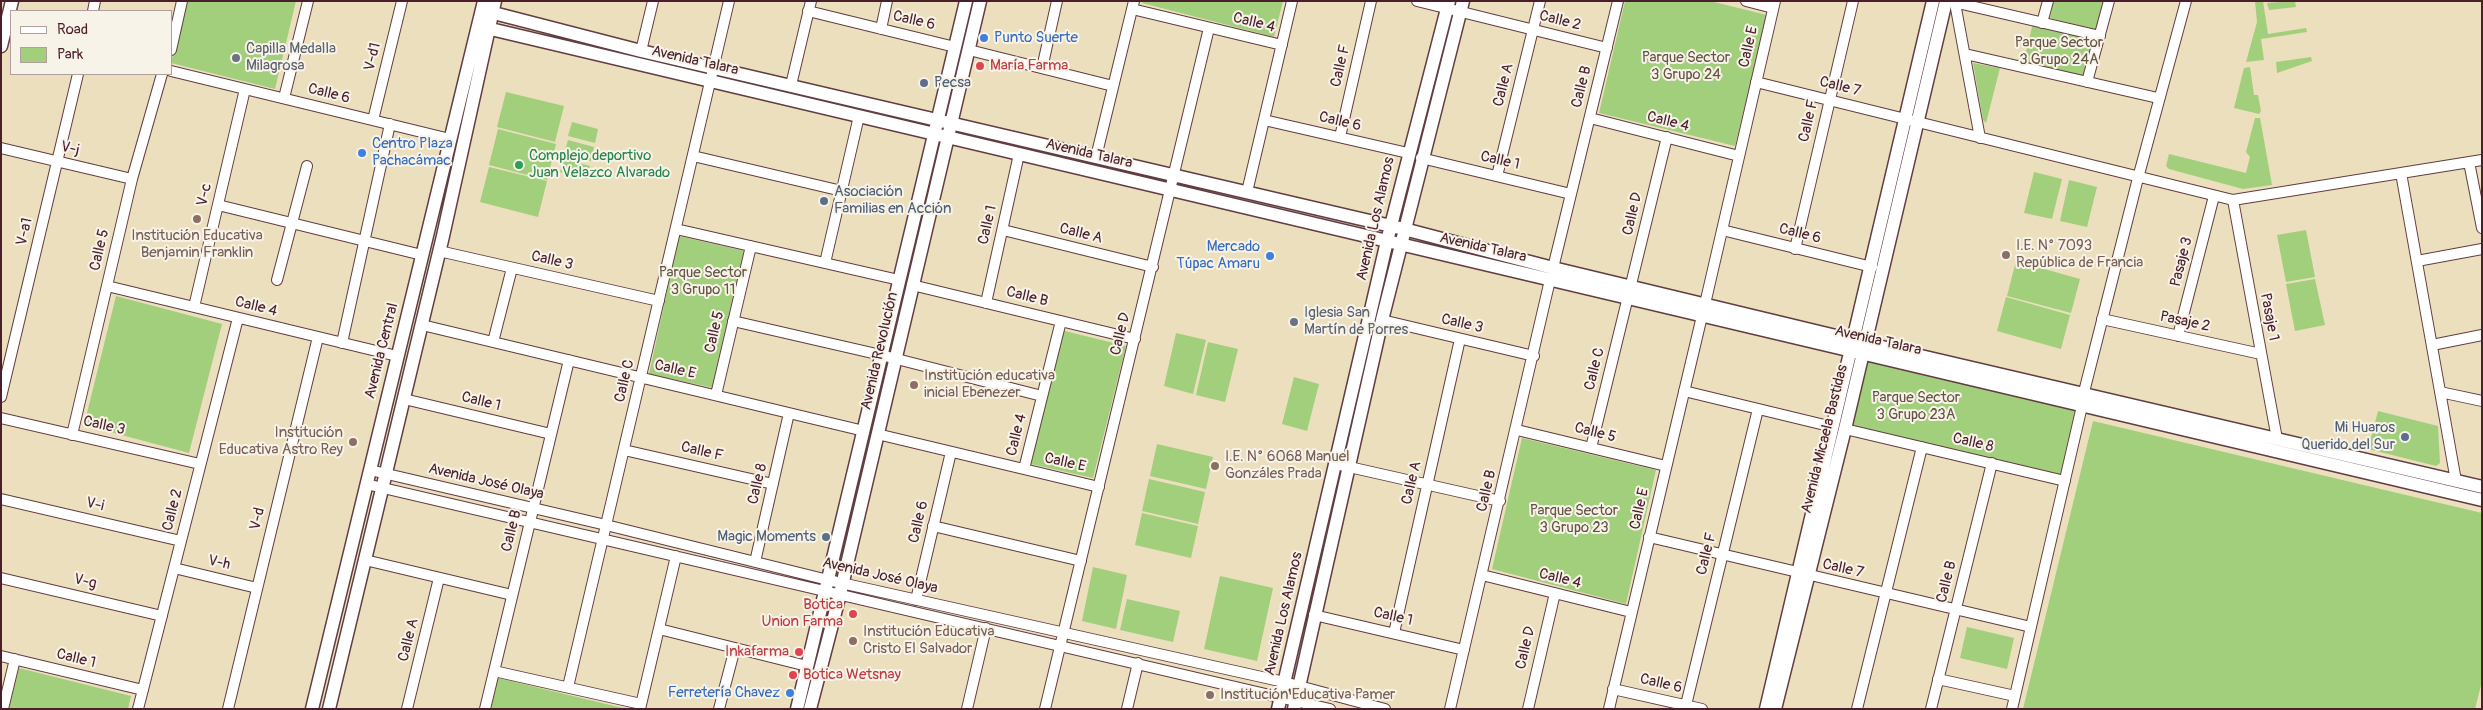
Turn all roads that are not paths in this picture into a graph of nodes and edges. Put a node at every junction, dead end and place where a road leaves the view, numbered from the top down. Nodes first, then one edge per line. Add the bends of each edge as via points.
1 (12, 1) edge
2 (182, 1) edge
3 (308, 1) edge
4 (402, 1) edge
5 (653, 1) edge
6 (730, 1) edge
7 (887, 1) edge
8 (966, 1) edge
9 (980, 1) edge
10 (1057, 1) edge
11 (1292, 1) edge
12 (1371, 1) edge
13 (1417, 1) edge
14 (1540, 1) edge
15 (1618, 1) edge
16 (1746, 1) edge
17 (1854, 1) edge
18 (1933, 1) edge
19 (2048, 1) edge
20 (2110, 1) edge
21 (2186, 1) edge
22 (1950, 2) edge
23 (1133, 5) edge
24 (1448, 5) edge
25 (1774, 5) edge
26 (488, 6) edge
27 (809, 6) edge
28 (1462, 7) edge
29 (2042, 23) junction
30 (484, 28) junction
31 (1209, 28) junction
32 (881, 29) junction
33 (1533, 30) junction
34 (2100, 36) junction
35 (1282, 45) junction
36 (1, 46) edge
37 (172, 46) edge
38 (955, 47) junction
39 (1607, 48) junction
40 (969, 50) junction
41 (641, 51) junction
42 (1965, 54) junction
43 (714, 67) junction
44 (1042, 68) junction
45 (172, 71) edge
46 (78, 75) edge
47 (162, 75) edge
48 (710, 81) junction
49 (1756, 82) junction
50 (2087, 82) junction
51 (791, 85) junction
52 (1113, 86) junction
53 (245, 89) junction
54 (284, 98) junction
55 (2158, 98) junction
56 (1830, 100) junction
57 (859, 116) junction
58 (1590, 118) junction
59 (373, 120) junction
60 (936, 120) junction
61 (1264, 120) junction
62 (1912, 120) junction
63 (950, 123) junction
64 (390, 124) junction
65 (933, 134) junction
66 (947, 137) junction
67 (1340, 137) junction
68 (1667, 137) junction
69 (1980, 138) junction
70 (450, 139) junction
71 (1, 148) edge
72 (1408, 153) junction
73 (1020, 154) junction
74 (693, 156) junction
75 (1739, 156) junction
76 (1096, 157) junction
77 (1422, 158) junction
78 (2482, 160) edge
79 (57, 161) junction
80 (2469, 162) junction
81 (307, 166) dead end
82 (2401, 173) junction
83 (1175, 175) junction
84 (1498, 176) junction
85 (2138, 178) junction
86 (132, 179) junction
87 (1171, 190) junction
88 (842, 191) junction
89 (1247, 192) junction
90 (1571, 194) junction
91 (2214, 196) junction
92 (2233, 200) junction
93 (218, 205) junction
94 (292, 223) junction
95 (1391, 226) junction
96 (2482, 228) edge
97 (676, 229) junction
98 (1404, 229) junction
99 (1002, 230) junction
100 (1722, 230) junction
101 (365, 241) junction
102 (1387, 241) junction
103 (1401, 245) junction
104 (751, 246) junction
105 (1795, 248) junction
106 (2482, 249) edge
107 (439, 252) junction
108 (422, 255) junction
109 (2416, 261) junction
110 (825, 263) junction
111 (1153, 267) junction
112 (512, 268) junction
113 (1872, 268) junction
114 (1552, 274) junction
115 (278, 280) dead end
116 (899, 280) junction
117 (912, 285) junction
118 (107, 286) junction
119 (1630, 292) junction
120 (659, 301) junction
121 (986, 303) junction
122 (194, 307) junction
123 (1703, 310) junction
124 (238, 318) junction
125 (2102, 319) junction
126 (1382, 320) junction
127 (734, 321) junction
128 (1061, 321) junction
129 (422, 325) junction
130 (2482, 335) edge
131 (2178, 336) junction
132 (318, 337) junction
133 (1135, 339) junction
134 (1460, 339) junction
135 (493, 342) junction
136 (342, 343) junction
137 (2432, 345) junction
138 (1858, 347) junction
139 (2261, 354) junction
140 (881, 355) junction
141 (398, 356) junction
142 (1534, 356) junction
143 (568, 360) junction
144 (895, 360) junction
145 (641, 378) junction
146 (1684, 391) junction
147 (2084, 392) junction
148 (2440, 392) junction
149 (716, 395) junction
150 (1042, 396) junction
151 (1, 398) edge
152 (404, 399) junction
153 (2482, 402) edge
154 (2082, 406) junction
155 (1758, 409) junction
156 (789, 413) junction
157 (1, 418) edge
158 (1839, 428) junction
159 (1517, 430) junction
160 (864, 431) junction
161 (72, 434) junction
162 (551, 434) junction
163 (877, 434) junction
164 (2277, 439) junction
165 (1922, 447) junction
166 (1591, 448) junction
167 (624, 450) junction
168 (951, 452) junction
169 (1992, 463) junction
170 (200, 464) junction
171 (1342, 465) junction
172 (1666, 466) junction
173 (1024, 469) junction
174 (370, 470) junction
175 (385, 474) junction
176 (2065, 481) junction
177 (2456, 481) junction
178 (366, 484) junction
179 (773, 484) junction
180 (1427, 485) junction
181 (1099, 487) junction
182 (2482, 487) edge
183 (382, 488) junction
184 (1, 498) edge
185 (2482, 500) edge
186 (1500, 501) junction
187 (533, 508) junction
188 (529, 523) junction
189 (606, 525) junction
190 (934, 526) junction
191 (1649, 537) junction
192 (603, 540) junction
193 (181, 541) junction
194 (1722, 555) junction
195 (676, 556) junction
196 (365, 560) junction
197 (1081, 561) junction
198 (755, 562) junction
199 (174, 568) junction
200 (1482, 575) junction
201 (1803, 575) junction
202 (1, 578) edge
203 (439, 578) junction
204 (827, 586) junction
205 (257, 588) junction
206 (841, 589) junction
207 (1554, 593) junction
208 (1886, 594) junction
209 (512, 595) junction
210 (916, 600) junction
211 (1955, 610) junction
212 (1632, 612) junction
213 (1314, 615) junction
214 (162, 616) junction
215 (2031, 627) junction
216 (986, 628) junction
217 (659, 629) junction
218 (1064, 633) junction
219 (1394, 633) junction
220 (1061, 646) junction
221 (735, 648) junction
222 (1464, 650) junction
223 (1, 656) edge
224 (15, 659) junction
225 (1138, 664) junction
226 (807, 666) junction
227 (494, 670) junction
228 (1938, 678) junction
229 (1284, 682) junction
230 (1299, 686) junction
231 (568, 688) junction
232 (1613, 689) junction
233 (143, 690) junction
234 (2015, 696) junction
235 (1280, 703) edge
236 (1295, 704) edge
237 (1686, 705) junction
238 (641, 706) edge
239 (333, 708) edge
240 (3, 709) edge
241 (138, 709) edge
242 (228, 709) edge
243 (312, 709) edge
244 (407, 709) edge
245 (484, 709) edge
246 (719, 709) edge
247 (796, 709) edge
248 (810, 709) edge
249 (967, 709) edge
250 (1046, 709) edge
251 (1127, 709) edge
252 (1330, 709) edge
253 (1385, 709) edge
254 (1450, 709) edge
255 (1528, 709) edge
256 (1608, 709) edge
257 (1702, 709) edge
258 (1766, 709) edge
259 (1775, 709) edge
260 (1857, 709) edge
261 (1931, 709) edge
262 (2012, 709) edge

1 - 36 street
2 - 37 street
3 - 54 street
4 - 59 street, V-d1
5 - 41 street
6 - 43 street
7 - 32 street
8 - 38 street, Avenida Revolución
9 - 40 street, Avenida Revolución
10 - 44 street
11 - 35 street
12 - 67 street, Calle F
13 - 24 street
14 - 33 street, Calle A
15 - 39 street, Calle B
16 - 25 street
17 - 56 street, Calle F
18 - 62 street, Avenida Micaela Bastidas
19 - 29 street
20 - 34 street
21 - 55 street
22 - 29 street
22 - 42 street
22 - 62 street, Avenida Micaela Bastidas
23 - 31 street, Calle 4
23 - 52 street
24 - 28 street, Calle 2
24 - 72 street, Avenida Los Alamos
25 - 49 street, Calle E
26 - 30 street, Avenida Central
26 - 41 street, Avenida Talara
27 - 32 street, Calle 6
27 - 51 street
28 - 33 street, Calle 2
28 - 77 street, Avenida Los Alamos
29 - 34 street
30 - 48 street, Avenida Talara
30 - 70 street, Avenida Central
30 - 107 street, Avenida Central
31 - 35 street, Calle 4
31 - 83 street, Calle D
32 - 38 street, Calle 6
33 - 39 street, Calle 2
33 - 84 street, Calle A
34 - 50 street
35 - 61 street
38 - 60 street, Avenida Revolución
39 - 58 street, Calle B
40 - 44 street
40 - 63 street, Avenida Revolución
41 - 43 street, Avenida Talara
42 - 50 street
42 - 69 street
43 - 48 street
43 - 51 street, Avenida Talara
44 - 52 street
45 - 53 street, Calle 6
46 - 79 street, V-a1
47 - 86 street, Calle 5
48 - 57 street, Avenida Talara
48 - 74 street, Calle C
49 - 56 street, Calle 7
49 - 75 street, Calle E
50 - 55 street
51 - 60 street, Avenida Talara
52 - 76 street
53 - 54 street, Calle 6
53 - 93 street, V-c
54 - 59 street, Calle 6
55 - 85 street
56 - 62 street, Calle 7
56 - 105 street, Calle F
57 - 65 street, Avenida Talara
57 - 88 street
58 - 68 street, Calle 4
58 - 90 street, Calle B
59 - 64 street, Calle 6
60 - 63 street, Avenida Talara
60 - 65 street, Avenida Revolución
61 - 67 street, Calle 6
61 - 89 street
62 - 69 street, Calle 7
62 - 113 street, Avenida Micaela Bastidas
62 - 138 street, Avenida Micaela Bastidas
63 - 66 street, Avenida Revolución
63 - 76 street, Avenida Talara
64 - 70 street, Calle 6
64 - 101 street
65 - 66 street, Avenida Talara
65 - 116 street, Avenida Revolución
66 - 73 street, Avenida Talara
66 - 117 street, Avenida Revolución
67 - 72 street, Calle 6
68 - 75 street, Calle 4
68 - 119 street, Calle D
69 - 85 street, Calle 7
70 - 108 street, Avenida Central
71 - 79 street, V-j
72 - 95 street, Avenida Los Alamos
73 - 87 street, Avenida Talara
73 - 99 street, Calle 1
74 - 88 street
74 - 97 street, Calle C
75 - 100 street, Calle E
76 - 83 street, Avenida Talara
77 - 84 street, Calle 1
77 - 98 street, Avenida Los Alamos
78 - 80 street
79 - 86 street, V-j
79 - 151 street, V-a1
80 - 82 street
80 - 96 street
81 - 94 street
82 - 92 street
82 - 109 street
83 - 87 street, Calle D
83 - 89 street, Avenida Talara
84 - 90 street, Calle 1
85 - 91 street, Calle 7
85 - 125 street
86 - 118 street, Calle 5
87 - 102 street, Avenida Talara
87 - 111 street, Calle D
88 - 110 street
89 - 95 street, Avenida Talara
90 - 114 street, Calle B
91 - 92 street, Calle 7
91 - 131 street, Pasaje 3
92 - 139 street, Pasaje 1
93 - 94 street
93 - 122 street, V-c
94 - 101 street
94 - 115 street
95 - 98 street, Avenida Talara
95 - 102 street, Avenida Los Alamos
97 - 104 street
97 - 120 street, Calle C
98 - 103 street, Avenida Los Alamos
98 - 114 street, Avenida Talara
99 - 111 street, Calle A
99 - 121 street, Calle 1
100 - 105 street, Calle 6
100 - 123 street, Calle E
101 - 108 street
101 - 136 street
102 - 103 street, Avenida Talara
102 - 171 street, Avenida Los Alamos
103 - 114 street, Avenida Talara
103 - 126 street, Avenida Los Alamos
104 - 110 street
104 - 127 street, Calle 5
105 - 113 street, Calle 6
106 - 109 street
107 - 112 street, Calle 3
107 - 129 street, Avenida Central
108 - 141 street, Avenida Central
109 - 137 street
110 - 116 street
111 - 133 street, Calle D
112 - 120 street, Calle 3
112 - 135 street
113 - 138 street, Avenida Micaela Bastidas
114 - 119 street, Avenida Talara
114 - 142 street, Calle B
116 - 140 street, Avenida Revolución
117 - 121 street, Calle B
117 - 144 street, Avenida Revolución
118 - 122 street, Calle 4
118 - 161 street, Calle 5
119 - 123 street, Avenida Talara
119 - 166 street, Calle C
120 - 145 street, Calle C
121 - 128 street, Calle B
122 - 124 street, Calle 4
123 - 138 street, Avenida Talara
123 - 146 street, Calle E
124 - 132 street, Calle 4
124 - 170 street, Calle 2
125 - 131 street, Pasaje 2
125 - 147 street
126 - 134 street, Calle 3
126 - 171 street, Avenida Los Alamos
127 - 140 street
127 - 149 street, Calle 5
128 - 133 street, Calle B
128 - 150 street, Calle 4
129 - 135 street, Calle E
129 - 152 street, Avenida Central
130 - 137 street
131 - 139 street, Pasaje 2
132 - 136 street, Calle 4
132 - 205 street, V-d
133 - 181 street, Calle D
134 - 142 street, Calle 3
134 - 180 street, Calle A
135 - 143 street, Calle E
136 - 141 street, Calle 4
137 - 148 street
138 - 147 street, Avenida Talara
138 - 154 street, Avenida Talara
138 - 158 street, Avenida Micaela Bastidas
139 - 164 street, Pasaje 1
140 - 144 street
140 - 160 street, Avenida Revolución
141 - 174 street, Avenida Central
142 - 159 street, Calle B
143 - 145 street, Calle E
143 - 162 street, Calle B
144 - 150 street
144 - 163 street, Avenida Revolución
145 - 149 street, Calle E
145 - 167 street, Calle C
146 - 155 street, Calle 8
146 - 172 street, Calle E
147 - 164 street, Avenida Talara
148 - 153 street
148 - 177 street
149 - 156 street, Calle E
150 - 173 street, Calle 4
152 - 162 street, Calle 1
152 - 175 street, Avenida Central
154 - 176 street
154 - 185 street, Avenida Talara
155 - 158 street, Calle 8
155 - 194 street, Calle F
156 - 160 street, Calle E
156 - 179 street, Calle 8
157 - 161 street, Calle 3
158 - 165 street, Calle 8
158 - 201 street, Avenida Micaela Bastidas
159 - 166 street, Calle 5
159 - 186 street, Calle B
160 - 204 street, Avenida Revolución
161 - 170 street, Calle 3
162 - 187 street, Calle B
163 - 168 street, Calle E
163 - 206 street, Avenida Revolución
164 - 177 street, Avenida Talara
165 - 169 street, Calle 8
165 - 208 street
166 - 172 street, Calle 5
167 - 179 street, Calle F
167 - 189 street, Calle C
168 - 173 street, Calle E
168 - 190 street, Calle 6
169 - 176 street, Calle 8
169 - 211 street, Calle B
170 - 193 street, Calle 2
171 - 180 street
171 - 213 street, Avenida Los Alamos
171 - 229 street, Avenida Los Alamos
172 - 191 street, Calle E
173 - 181 street, Calle E
174 - 175 street, Avenida José Olaya
174 - 178 street, Avenida Central
175 - 183 street, Avenida Central
175 - 187 street, Avenida José Olaya
176 - 215 street
177 - 182 street, Avenida Talara
178 - 183 street, Avenida José Olaya
178 - 243 street, Avenida Central
179 - 198 street, Calle 8
180 - 186 street
180 - 219 street, Calle A
181 - 197 street, Calle D
183 - 188 street, Avenida José Olaya
183 - 196 street, Avenida Central
184 - 193 street, V-i
186 - 200 street, Calle B
187 - 188 street, Calle B
187 - 189 street, Avenida José Olaya
188 - 192 street, Avenida José Olaya
188 - 209 street, Calle B
189 - 192 street, Calle C
189 - 198 street, Avenida José Olaya
190 - 197 street
190 - 210 street, Calle 6
191 - 194 street, Calle 7
191 - 212 street, Calle E
192 - 195 street, Avenida José Olaya
192 - 231 street, Calle C
193 - 199 street, Calle 2
194 - 201 street, Calle 7
194 - 237 street, Calle F
195 - 204 street, Avenida José Olaya
195 - 217 street
196 - 203 street
196 - 239 street, Avenida Central
197 - 218 street, Calle D
198 - 204 street, Avenida José Olaya
199 - 205 street, V-h
199 - 214 street, Calle 2
200 - 207 street, Calle 4
200 - 222 street, Calle B
201 - 208 street, Calle 7
201 - 258 street, Avenida Micaela Bastidas
201 - 259 street, Avenida Micaela Bastidas
202 - 214 street, V-g
203 - 209 street
203 - 244 street, Calle A
204 - 206 street, Avenida José Olaya
204 - 226 street, Avenida Revolución
205 - 242 street, V-d
206 - 210 street, Avenida José Olaya
206 - 216 street, Avenida José Olaya
206 - 248 street, Avenida Revolución
207 - 212 street, Calle 4
207 - 255 street, Calle D
208 - 211 street, Calle 7
208 - 260 street
209 - 227 street, Calle B
210 - 218 street, Avenida José Olaya
211 - 215 street, Calle 7
211 - 228 street, Calle B
212 - 232 street, Calle E
213 - 219 street, Calle 1
213 - 230 street, Avenida Los Alamos
214 - 233 street, Calle 2
215 - 234 street
216 - 220 street, Avenida José Olaya
216 - 249 street
217 - 221 street
217 - 238 street
218 - 220 street, Calle D
218 - 229 street, Avenida José Olaya
219 - 222 street, Calle 1
220 - 225 street, Avenida José Olaya
220 - 250 street
221 - 226 street
221 - 246 street
222 - 254 street, Calle B
223 - 224 street, Calle 1
224 - 233 street, Calle 1
224 - 240 street
225 - 235 street, Avenida José Olaya
225 - 251 street
226 - 247 street, Avenida Revolución
227 - 231 street
227 - 245 street, Calle B
228 - 234 street
228 - 261 street, Calle B
229 - 230 street, Avenida José Olaya
229 - 235 street, Avenida Los Alamos
230 - 236 street, Avenida Los Alamos
230 - 253 street, Avenida José Olaya
231 - 238 street
232 - 237 street, Calle 6
232 - 256 street, Calle E
233 - 241 street, Calle 2
234 - 262 street
235 - 236 street, Avenida José Olaya
236 - 252 street, Avenida José Olaya
237 - 257 street, Calle 6

